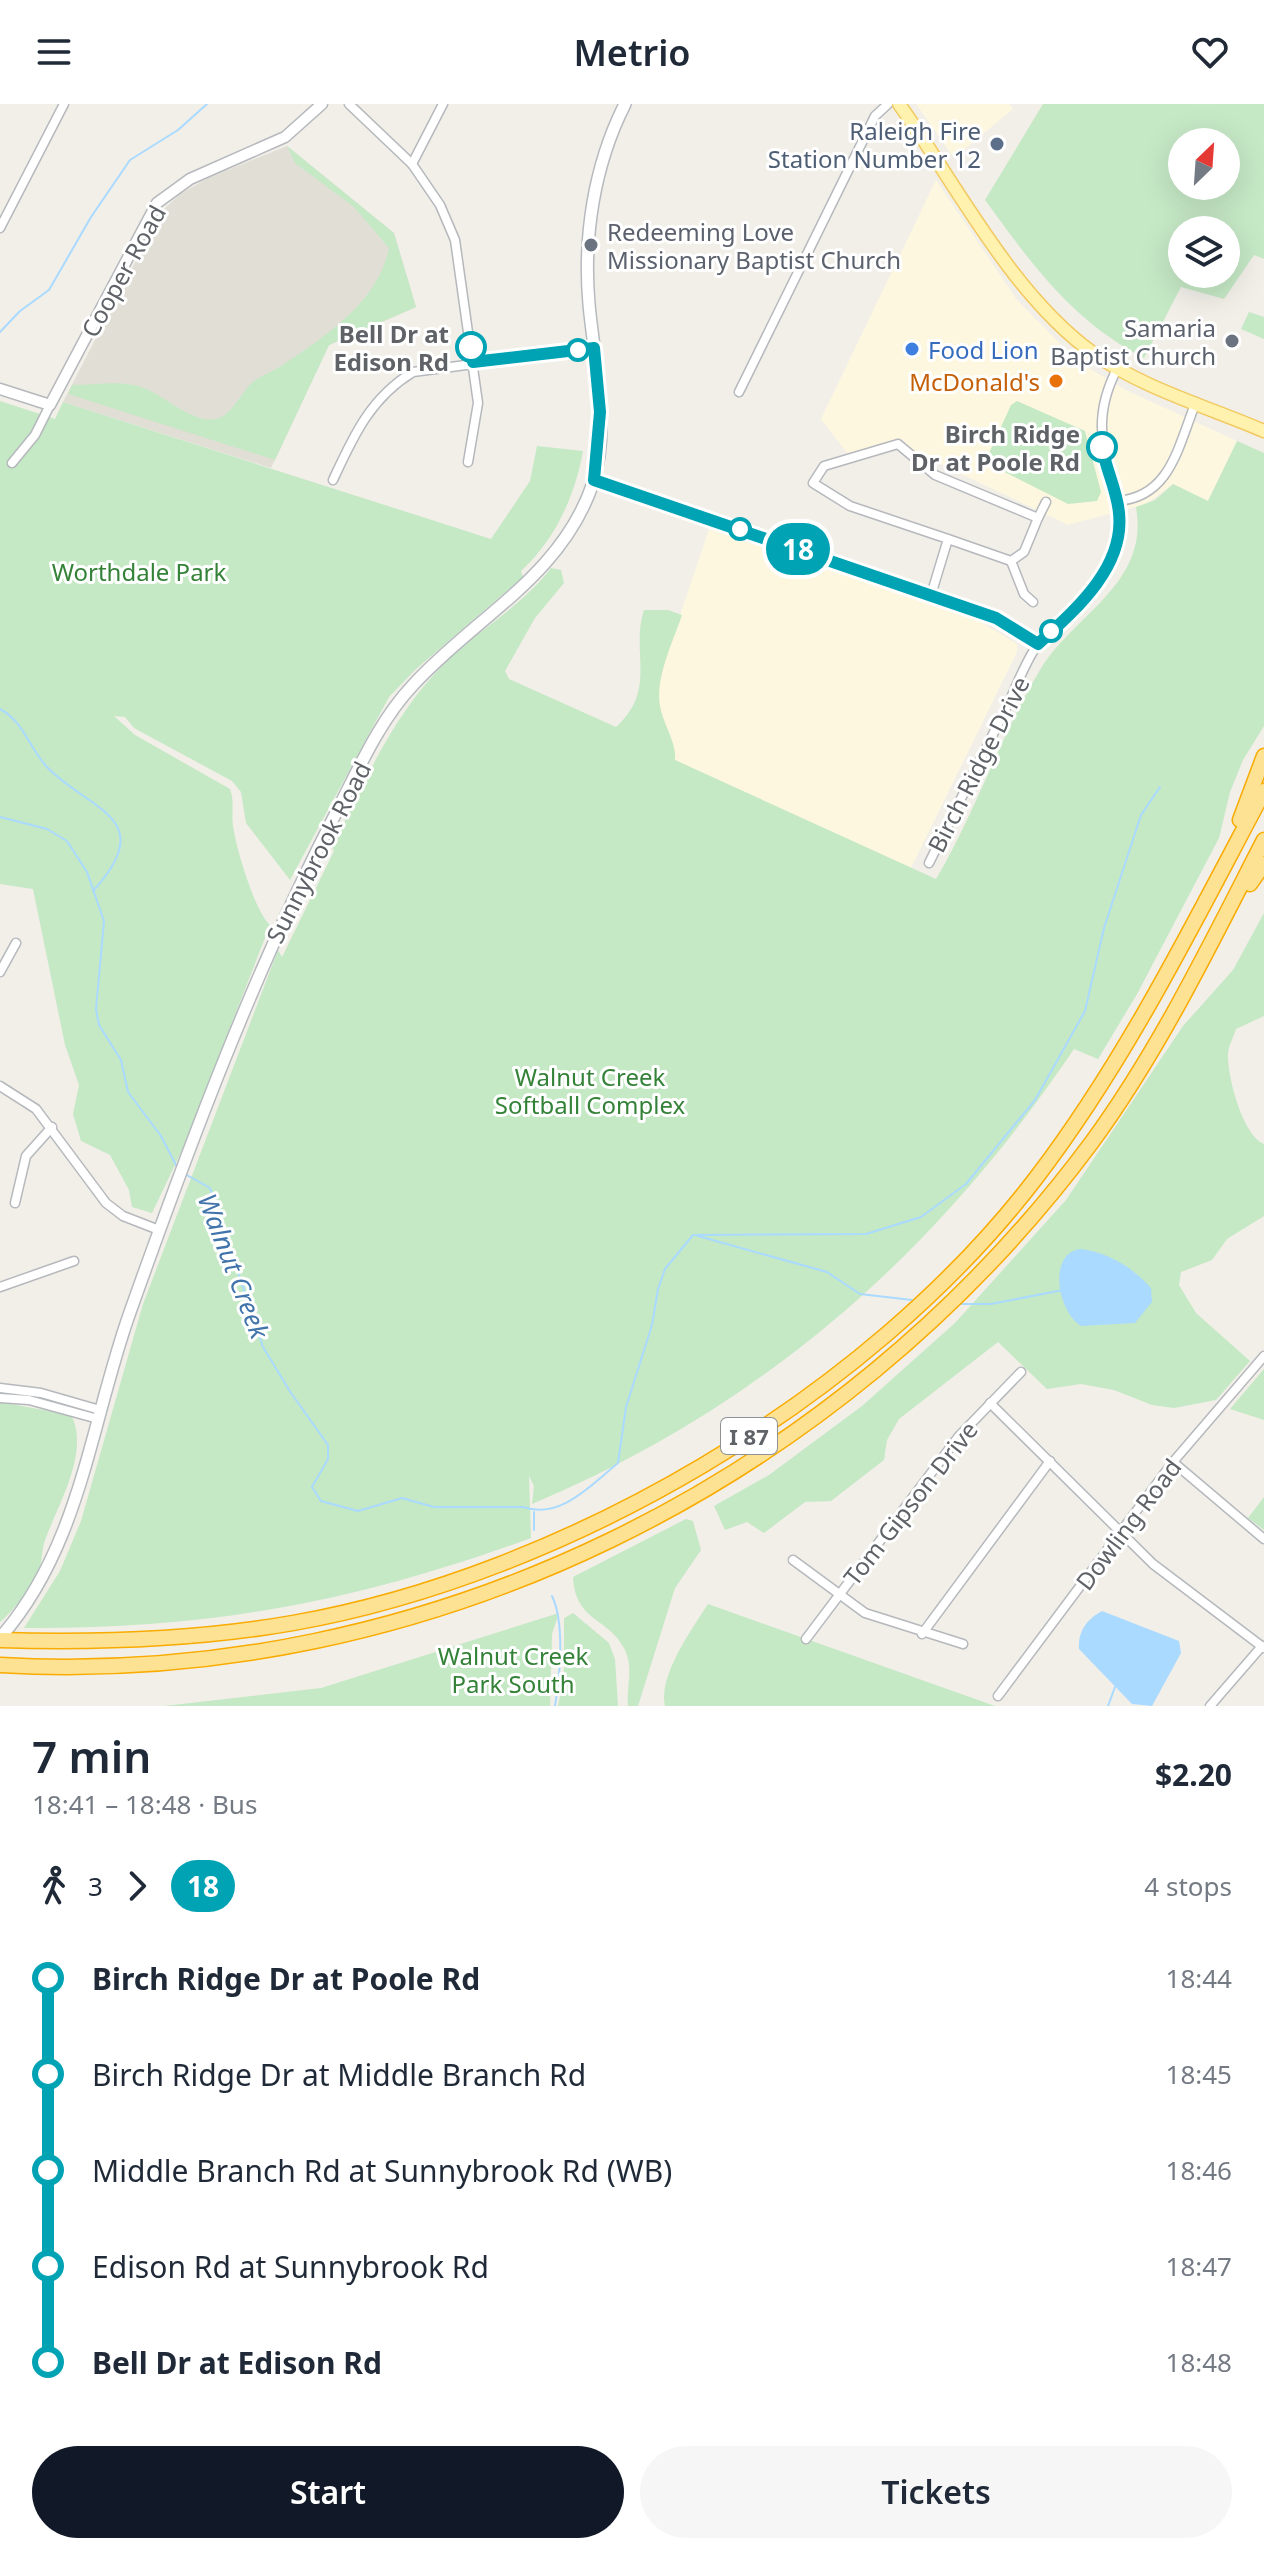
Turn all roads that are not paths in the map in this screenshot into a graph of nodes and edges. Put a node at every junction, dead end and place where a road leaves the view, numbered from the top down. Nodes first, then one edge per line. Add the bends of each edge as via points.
1 (64, 104) edge
2 (322, 104) edge
3 (349, 104) edge
4 (443, 104) edge
5 (625, 104) edge
6 (888, 104) edge
7 (899, 104) edge
8 (412, 164) junction
9 (0, 228) edge
10 (594, 348) junction
11 (473, 362) junction
12 (1118, 367) junction
13 (0, 389) edge
14 (739, 392) dead end
15 (1196, 402) junction
16 (50, 405) junction
17 (1264, 431) edge
18 (468, 462) dead end
19 (12, 463) dead end
20 (333, 480) dead end
21 (594, 480) junction
22 (1117, 501) junction
23 (1046, 502) dead end
24 (1038, 518) junction
25 (948, 539) junction
26 (1011, 561) junction
27 (931, 595) junction
28 (1033, 602) dead end
29 (1038, 644) junction
30 (1264, 756) edge
31 (1264, 791) edge
32 (1264, 840) edge
33 (929, 863) dead end
34 (1264, 864) edge
35 (1223, 868) junction
36 (1221, 923) junction
37 (16, 943) dead end
38 (0, 972) edge
39 (0, 1086) edge
40 (52, 1127) junction
41 (15, 1203) dead end
42 (159, 1230) junction
43 (74, 1261) dead end
44 (0, 1287) edge
45 (1264, 1356) edge
46 (1021, 1372) dead end
47 (0, 1388) edge
48 (40, 1397) junction
49 (0, 1398) edge
50 (990, 1403) junction
51 (99, 1415) junction
52 (1050, 1461) junction
53 (1173, 1462) junction
54 (1121, 1531) junction
55 (1264, 1539) edge
56 (793, 1560) dead end
57 (839, 1595) junction
58 (922, 1634) junction
59 (0, 1639) edge
60 (806, 1639) dead end
61 (963, 1644) dead end
62 (1263, 1647) edge
63 (0, 1665) edge
64 (998, 1696) dead end
65 (1210, 1706) edge

1 - 9 street
2 - 16 street, Cooper Road via 296,130 190,179 157,203
3 - 8 street
4 - 8 street
5 - 10 main road, Sunnybrook Road via 591,209 587,246
6 - 14 street via 875,116
7 - 12 main road via 1049,314 1093,353
8 - 11 street via 440,205 455,240
10 - 11 street
10 - 21 main road, Sunnybrook Road via 600,412
11 - 18 street via 478,403
11 - 20 street via 413,372 392,385 358,427
12 - 15 main road
12 - 22 street, Birch Ridge Drive via 1106,389 1099,427
13 - 16 street
15 - 17 main road
15 - 22 street via 1155,489 1140,498
16 - 19 street, Cooper Road
21 - 27 street
21 - 42 main road, Sunnybrook Road via 544,568 438,659 389,714 269,949
22 - 29 street, Birch Ridge Drive via 1118,538 1110,562 1094,587
23 - 24 street
24 - 25 street via 935,475 898,444 824,466 817,473 813,483 850,506
24 - 26 street via 1024,552
25 - 26 street
25 - 27 street
26 - 28 street via 1024,594
27 - 29 street via 996,618
29 - 33 street, Birch Ridge Drive
30 - 35 highway
31 - 35 highway, I 87
32 - 36 highway, I 87
34 - 36 highway
35 - 59 highway, I 87 via 1100,1085 1035,1180 949,1275 886,1332 807,1397 720,1456 519,1559 369,1606 199,1636 142,1641
36 - 63 highway, I 87 via 1115,1109 1040,1207 922,1332 776,1447 675,1508 563,1563 373,1629 136,1665
37 - 38 street
39 - 40 street via 36,1109
40 - 41 street via 26,1156
40 - 42 street via 106,1203
42 - 51 main road, Sunnybrook Road
43 - 44 street
45 - 53 street, Dowling Road
46 - 50 street, Tom Gipson Drive
47 - 48 street
48 - 49 street
48 - 51 street
50 - 52 street
50 - 57 street, Tom Gipson Drive
51 - 59 main road, Sunnybrook Road via 59,1548
52 - 54 street
52 - 58 street
53 - 54 street, Dowling Road
53 - 55 street
54 - 62 street via 1187,1593
54 - 64 street, Dowling Road
56 - 57 street
57 - 58 street via 865,1613
57 - 60 street, Tom Gipson Drive
58 - 61 street
62 - 65 street

